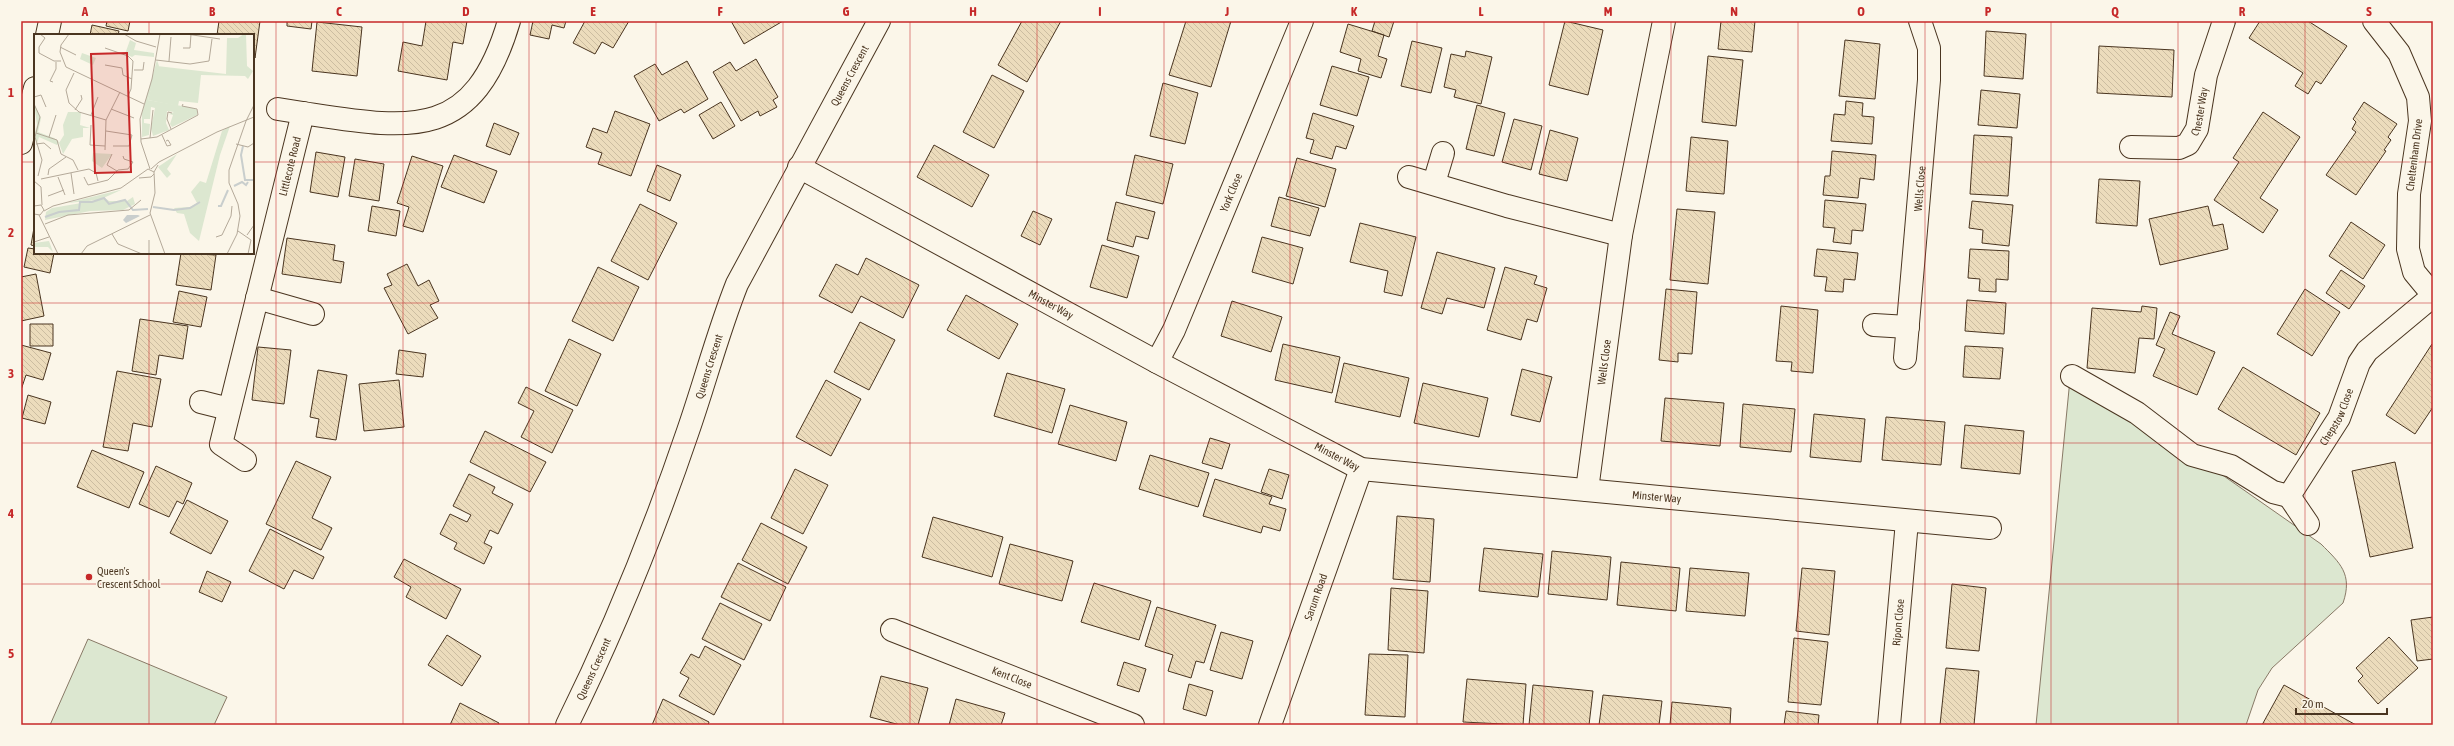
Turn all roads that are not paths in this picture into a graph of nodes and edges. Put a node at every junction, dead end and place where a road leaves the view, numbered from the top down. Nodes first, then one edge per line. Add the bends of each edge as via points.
1 (50, 21) edge
2 (509, 21) edge
3 (879, 21) edge
4 (1302, 21) edge
5 (1664, 21) edge
6 (1920, 21) edge
7 (2224, 21) edge
8 (2374, 21) edge
9 (47, 34) edge
10 (34, 92) edge
11 (278, 109) dead end
12 (303, 113) junction
13 (21, 143) edge
14 (2131, 147) dead end
15 (1442, 153) dead end
16 (799, 168) junction
17 (1409, 177) dead end
18 (1434, 183) junction
19 (1621, 235) junction
20 (2433, 295) edge
21 (257, 298) junction
22 (313, 314) dead end
23 (1874, 325) dead end
24 (1908, 327) junction
25 (1905, 358) dead end
26 (1157, 362) junction
27 (2072, 376) dead end
28 (201, 402) dead end
29 (229, 409) junction
30 (245, 460) dead end
31 (1361, 469) junction
32 (1587, 490) junction
33 (2290, 496) junction
34 (1907, 521) junction
35 (2308, 524) dead end
36 (1990, 528) dead end
37 (892, 630) dead end
38 (567, 725) edge
39 (1133, 725) edge
40 (1270, 725) edge
41 (1889, 725) edge

1 - 9 street
2 - 12 street via 492,69 466,100 447,113 426,121 374,124
3 - 16 street, Queens Crescent
4 - 26 street, York Close via 1174,330
5 - 19 street, Wells Close
6 - 24 street, Wells Close via 1929,48 1929,80
7 - 14 street, Chester Way via 2206,74 2197,129 2188,144 2179,148
8 - 20 street, Cheltenham Drive via 2399,53 2418,97 2420,121 2409,194 2408,249 2414,272
10 - 13 street
11 - 12 street
12 - 21 street, Littlecote Road
15 - 18 street
16 - 26 street, Minster Way
16 - 38 street, Queens Crescent via 737,284 722,322 688,430 644,546 600,658
17 - 18 street
18 - 19 street via 1507,206
19 - 32 street, Wells Close
20 - 33 street, Chepstow Close via 2367,350 2359,364 2339,418
21 - 22 street
21 - 29 street, Littlecote Road
23 - 24 street
24 - 25 street, Wells Close
26 - 31 street, Minster Way
27 - 33 street via 2137,413 2192,455 2231,466 2274,492
28 - 29 street
29 - 30 street, Littlecote Road via 221,444
31 - 32 street, Minster Way
31 - 40 street, Sarum Road
32 - 34 street, Minster Way
33 - 35 street
34 - 36 street, Minster Way
34 - 41 street, Ripon Close
37 - 39 street, Kent Close

